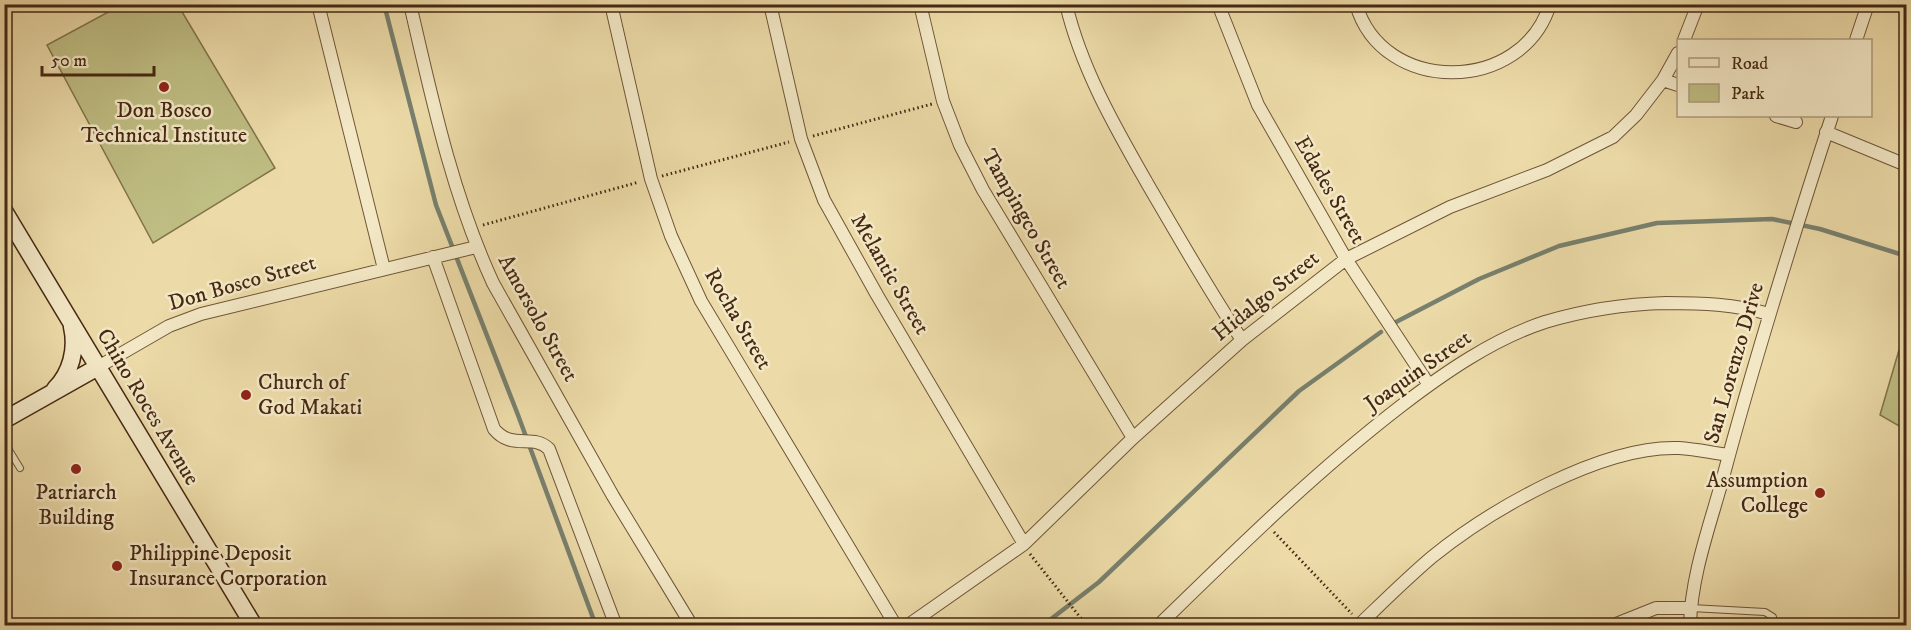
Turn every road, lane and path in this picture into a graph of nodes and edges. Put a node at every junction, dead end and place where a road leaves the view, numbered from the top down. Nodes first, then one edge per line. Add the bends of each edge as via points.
1 (318, 4) edge
2 (410, 4) edge
3 (611, 4) edge
4 (770, 4) edge
5 (920, 4) edge
6 (1066, 4) edge
7 (1218, 4) edge
8 (1356, 4) edge
9 (1550, 4) edge
10 (1698, 4) edge
11 (1868, 4) edge
12 (1684, 39) edge
13 (1856, 39) edge
14 (1677, 55) edge
15 (1663, 80) junction
16 (1677, 85) edge
17 (1779, 117) edge
18 (1832, 117) edge
19 (1796, 122) dead end
20 (1826, 132) junction
21 (1906, 165) edge
22 (651, 179) junction
23 (4, 211) edge
24 (470, 228) junction
25 (476, 247) junction
26 (433, 257) junction
27 (1346, 259) junction
28 (384, 269) junction
29 (1769, 314) junction
30 (68, 317) junction
31 (1242, 340) junction
32 (98, 367) junction
33 (1428, 385) junction
34 (47, 395) junction
35 (4, 420) edge
36 (1133, 438) junction
37 (4, 442) edge
38 (1729, 455) junction
39 (20, 468) dead end
40 (1264, 522) junction
41 (1024, 544) junction
42 (1690, 608) junction
43 (1359, 624) edge
44 (254, 626) edge
45 (616, 626) edge
46 (692, 626) edge
47 (896, 626) edge
48 (907, 626) edge
49 (1087, 626) edge
50 (1158, 626) edge
51 (1611, 626) edge
52 (1690, 626) edge
53 (1774, 626) edge

1 - 28 street
2 - 24 street, Amorsolo Street via 444,149
3 - 22 street, Rocha Street
4 - 41 street, Melantic Street via 801,139 824,200
5 - 36 street, Tampingco Street via 943,101 965,154
6 - 31 street via 1095,86 1204,282
7 - 27 street, Edades Street via 1258,105
8 - 9 street via 1377,41 1404,62 1435,73 1471,72 1500,63 1527,43 1547,16
10 - 12 street
11 - 13 street
14 - 15 street, Hidalgo Street
15 - 16 street
15 - 27 street, Hidalgo Street via 1613,137 1547,170 1450,207
17 - 19 street
18 - 20 street, San Lorenzo Drive
20 - 21 street
20 - 29 street, San Lorenzo Drive
22 - 24 path
22 - 47 street, Rocha Street via 671,236 701,301
23 - 30 main road, Chino Roces Avenue
24 - 25 street, Amorsolo Street
25 - 26 street, Don Bosco Street
25 - 46 street, Amorsolo Street via 590,455
26 - 28 street, Don Bosco Street
26 - 45 street via 494,429 510,442 538,442 549,448
27 - 31 street, Hidalgo Street
27 - 33 street, Edades Street
28 - 32 street, Don Bosco Street via 201,314 169,326
29 - 33 street, Joaquin Street via 1711,303 1603,308 1544,322 1484,350
29 - 38 street, San Lorenzo Drive
30 - 32 main road, Chino Roces Avenue
30 - 34 main road via 74,338 72,360 67,374
31 - 36 street, Hidalgo Street
32 - 34 main road, Don Bosco Street
32 - 44 main road, Chino Roces Avenue
33 - 40 street, Joaquin Street via 1343,450
34 - 35 main road, Don Bosco Street
36 - 41 street, Hidalgo Street
37 - 39 lane
38 - 42 street, San Lorenzo Drive
38 - 43 street via 1679,448 1646,451 1597,463 1561,478 1486,519 1433,556
40 - 43 path
40 - 50 street, Joaquin Street
41 - 48 street, Hidalgo Street
41 - 49 path
42 - 51 street via 1656,608
42 - 52 street, San Lorenzo Drive
42 - 53 lane via 1766,612 1773,617

